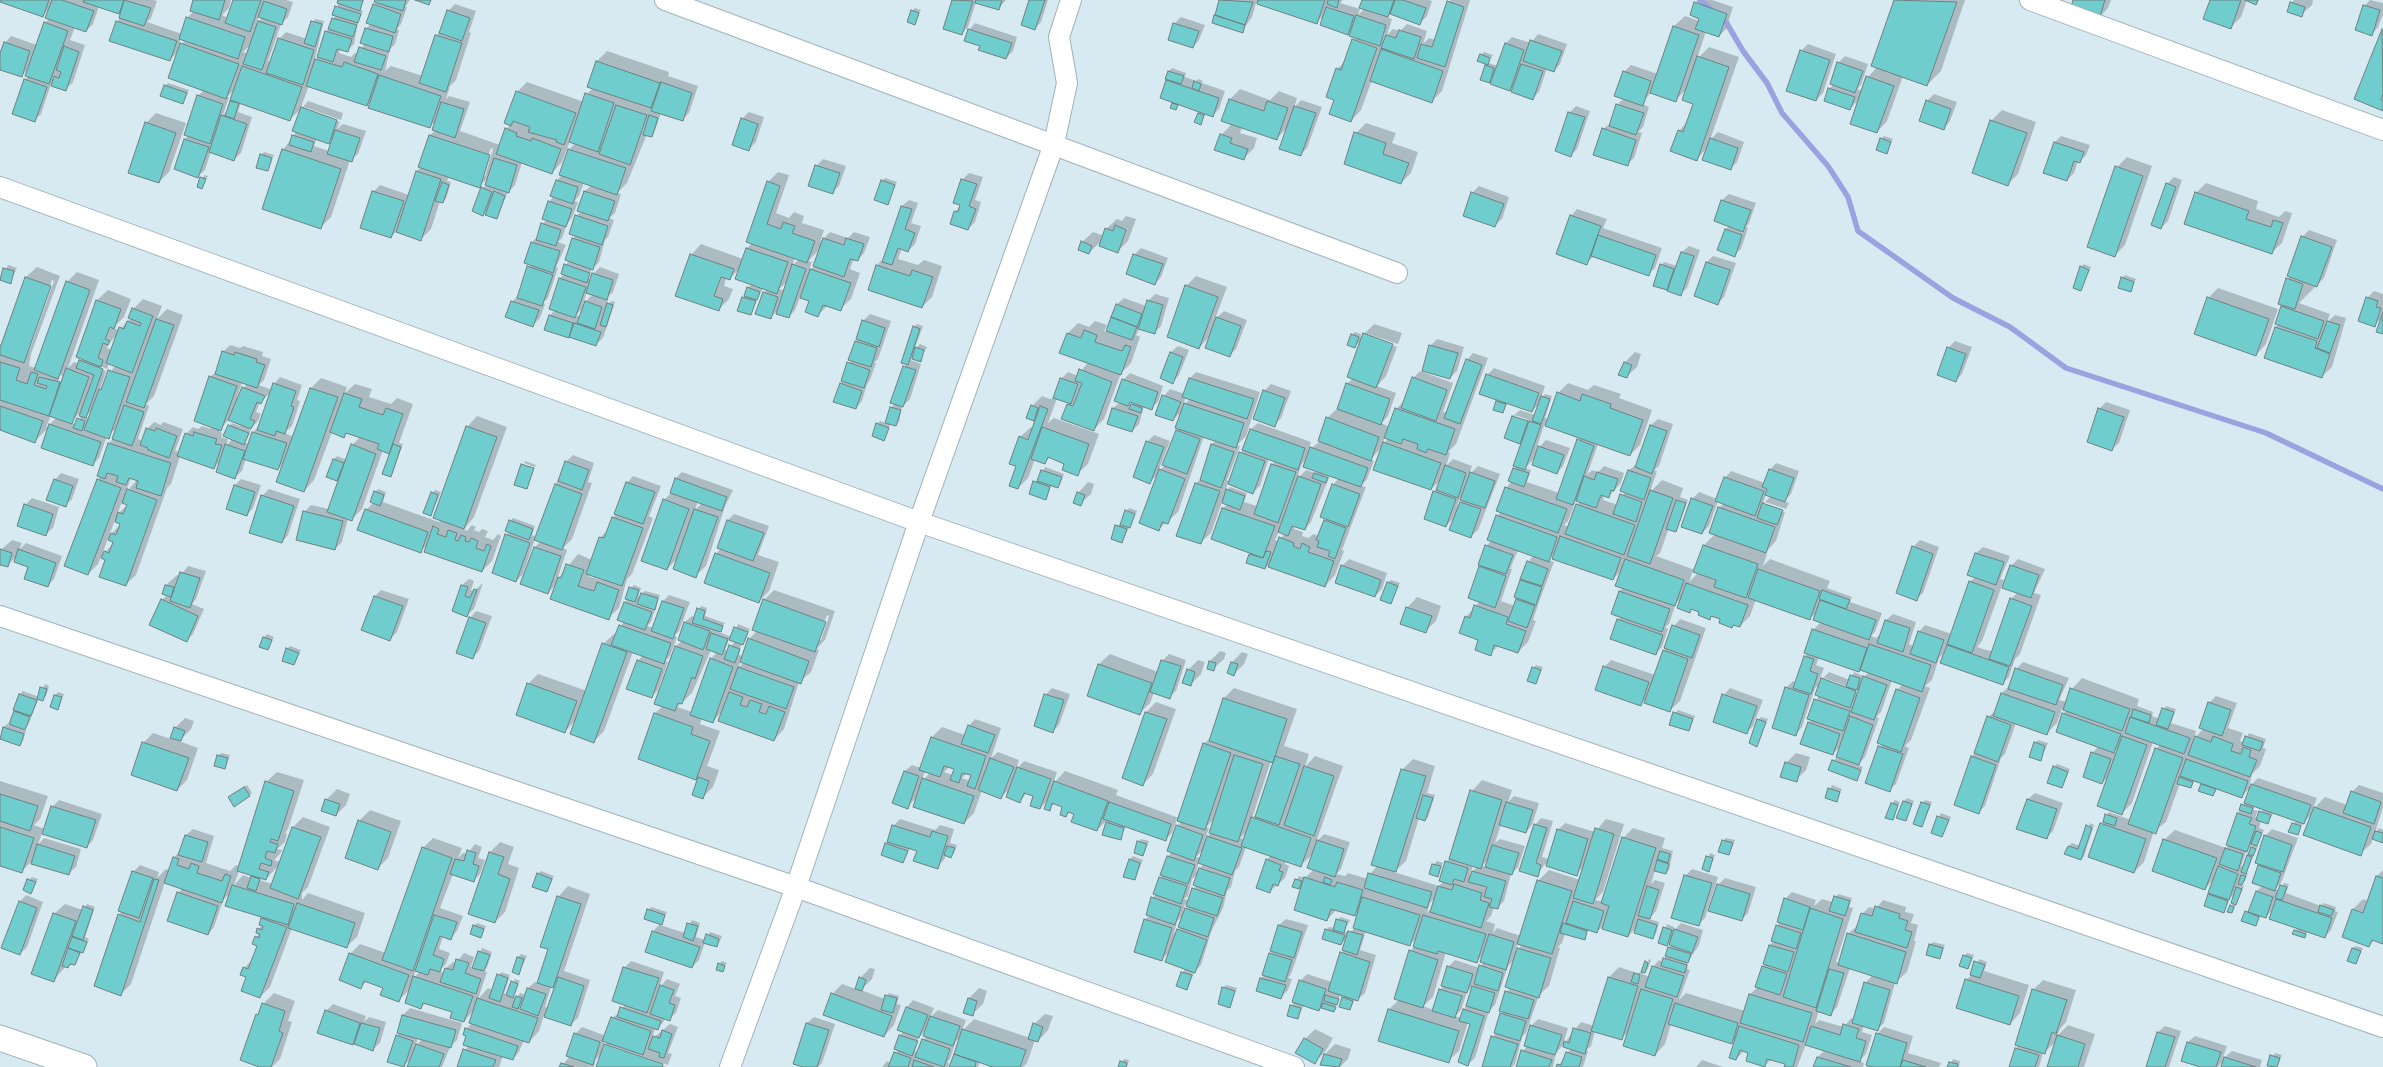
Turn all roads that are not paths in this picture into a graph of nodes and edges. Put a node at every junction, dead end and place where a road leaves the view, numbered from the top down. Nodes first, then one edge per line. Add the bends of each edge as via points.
1 (665, 0) edge
2 (1071, 0) edge
3 (2030, 0) edge
4 (2383, 130) edge
5 (1054, 144) junction
6 (0, 186) edge
7 (1397, 273) dead end
8 (919, 522) junction
9 (0, 616) edge
10 (796, 888) junction
11 (2383, 1027) edge
12 (0, 1038) edge
13 (84, 1067) edge
14 (730, 1067) edge
15 (1294, 1067) edge

1 - 5 street
2 - 5 street via 1059,37 1067,83
3 - 4 street
5 - 7 street
5 - 8 street
6 - 8 street
8 - 10 street
8 - 11 street
9 - 10 street
10 - 14 street
10 - 15 street
12 - 13 street

